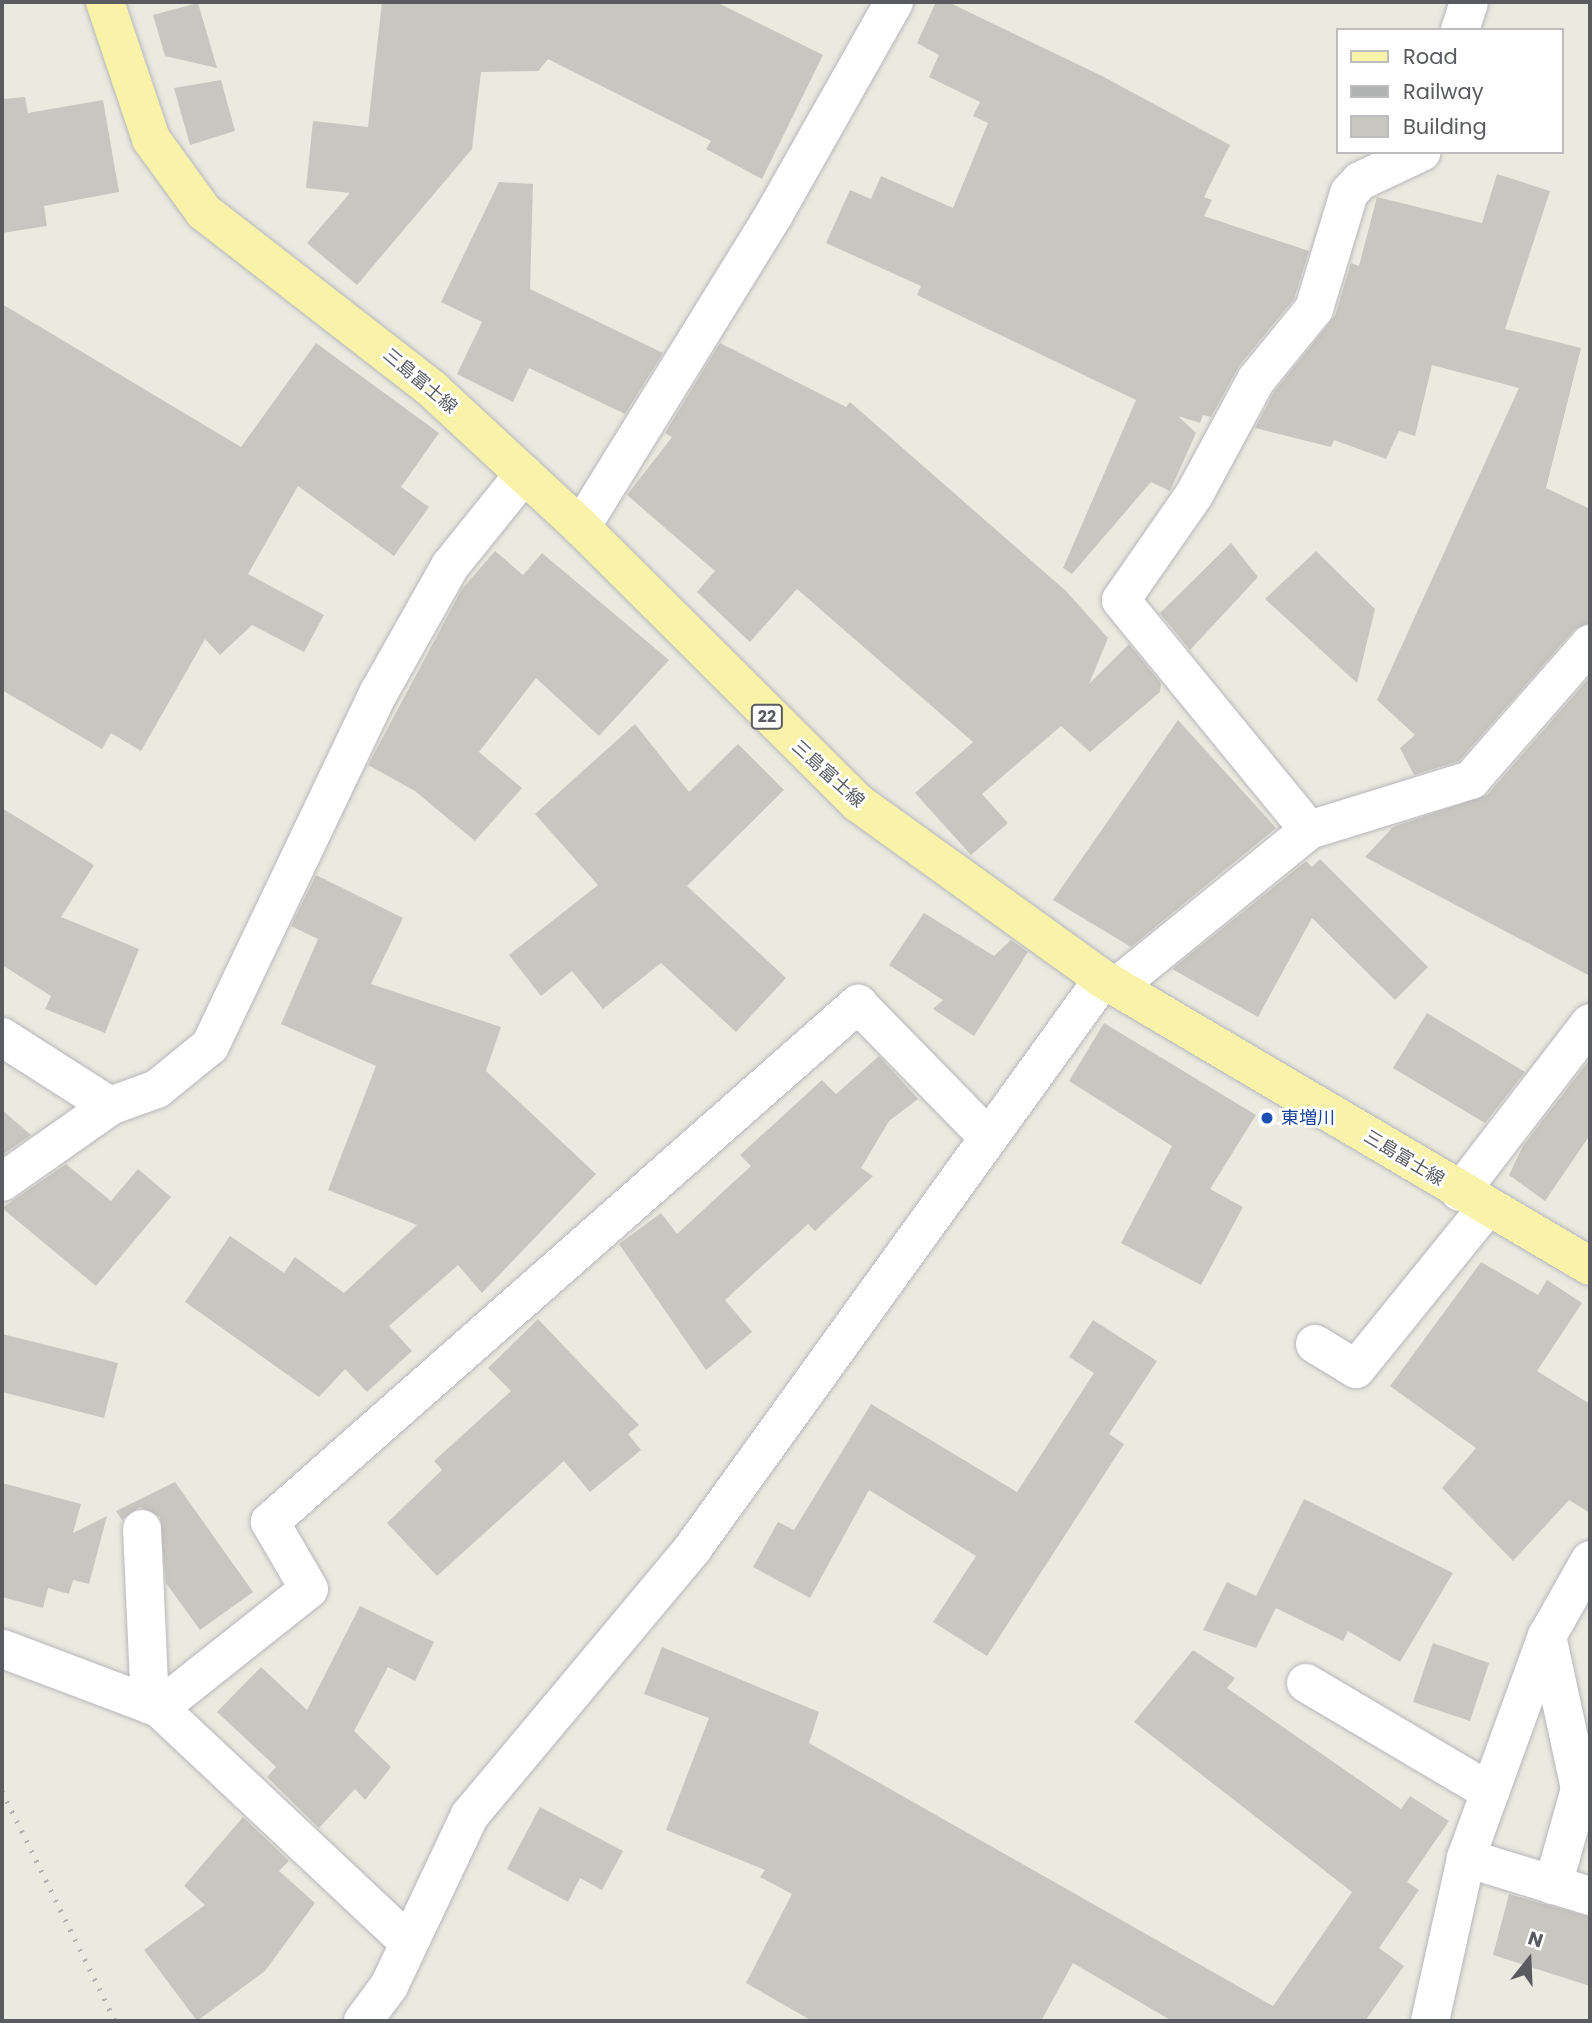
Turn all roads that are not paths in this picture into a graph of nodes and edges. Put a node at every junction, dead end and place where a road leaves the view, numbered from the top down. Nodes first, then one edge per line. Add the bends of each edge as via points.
1 (105, 2) edge
2 (894, 2) edge
3 (1469, 2) edge
4 (1461, 28) edge
5 (1418, 154) edge
6 (524, 474) junction
7 (581, 527) junction
8 (1590, 644) edge
9 (1308, 830) junction
10 (1110, 983) junction
11 (1590, 1023) edge
12 (2, 1037) edge
13 (110, 1106) junction
14 (986, 1135) junction
15 (2, 1182) edge
16 (1474, 1200) junction
17 (1590, 1266) edge
18 (1315, 1345) dead end
19 (142, 1529) dead end
20 (1590, 1560) edge
21 (1547, 1636) junction
22 (3, 1649) edge
23 (1306, 1683) dead end
24 (154, 1706) junction
25 (1490, 1792) junction
26 (1466, 1858) junction
27 (1553, 1885) junction
28 (1590, 1896) edge
29 (407, 1941) junction
30 (395, 2004) edge
31 (363, 2021) edge
32 (1430, 2021) edge

1 - 6 main road, 三島富士線 / 22 via 151,139 204,212 432,389
2 - 7 street via 773,216
3 - 4 street
5 - 9 street via 1360,181 1349,193 1314,309 1256,380 1194,495 1121,600
6 - 7 main road, 三島富士線 / 22
6 - 13 street via 450,566 379,692 209,1046 157,1089
7 - 10 main road, 三島富士線 / 22 via 858,803
8 - 9 street via 1471,780
9 - 10 street
10 - 14 street
10 - 16 main road, 三島富士線 / 22
11 - 16 street
12 - 13 street
13 - 15 street
14 - 24 street via 858,1004 270,1522 309,1589
14 - 29 street via 693,1548 470,1815
16 - 17 main road, 三島富士線 / 22
16 - 18 street via 1356,1369
19 - 24 street
20 - 21 street
21 - 25 street
21 - 27 street via 1580,1789
22 - 24 street
23 - 25 street
24 - 29 street
25 - 26 street
26 - 27 street
26 - 32 street
27 - 28 street
29 - 30 street
30 - 31 street

